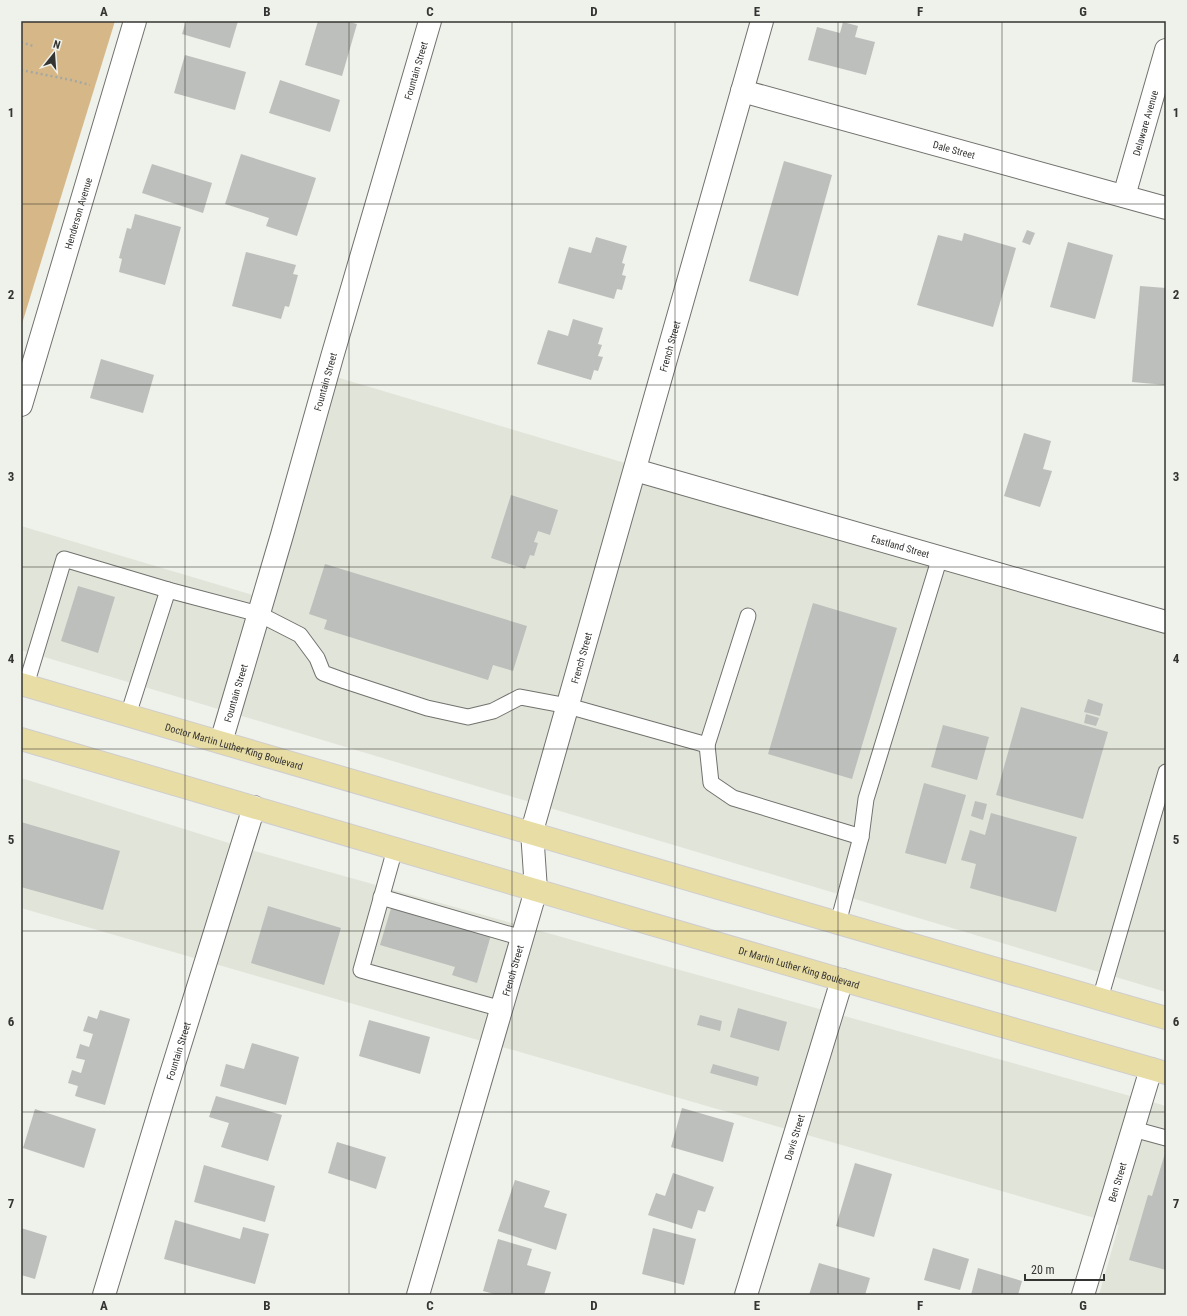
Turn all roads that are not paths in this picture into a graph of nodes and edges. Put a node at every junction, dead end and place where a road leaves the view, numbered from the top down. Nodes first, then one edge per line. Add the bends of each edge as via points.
1 (135, 21) edge
2 (430, 21) edge
3 (762, 21) edge
4 (1166, 50) edge
5 (742, 91) junction
6 (1124, 196) junction
7 (1166, 208) edge
8 (21, 405) edge
9 (635, 470) junction
10 (940, 557) junction
11 (168, 590) junction
12 (259, 614) junction
13 (748, 616) dead end
14 (1166, 622) edge
15 (24, 684) edge
16 (568, 706) junction
17 (128, 715) junction
18 (21, 739) edge
19 (221, 742) junction
20 (707, 745) junction
21 (1166, 772) edge
22 (254, 807) junction
23 (533, 834) junction
24 (861, 837) junction
25 (395, 849) junction
26 (536, 890) junction
27 (381, 897) junction
28 (838, 923) junction
29 (522, 938) junction
30 (842, 980) junction
31 (1100, 999) junction
32 (502, 1009) junction
33 (1166, 1018) edge
34 (1158, 1071) edge
35 (1133, 1129) junction
36 (1166, 1138) edge
37 (104, 1295) edge
38 (418, 1295) edge
39 (746, 1295) edge
40 (1083, 1295) edge

1 - 8 street, Henderson Avenue
2 - 12 street, Fountain Street
3 - 5 street, French Street
4 - 6 street, Delaware Avenue
5 - 6 street, Dale Street
5 - 9 street, French Street
6 - 7 street, Dale Street
9 - 10 street, Eastland Street
9 - 16 street, French Street
10 - 14 street, Eastland Street
10 - 24 lane via 866,798
11 - 12 lane
11 - 15 lane via 64,559
11 - 17 lane
12 - 16 lane via 300,635 317,658 323,673 427,708 468,717 493,711 520,697
12 - 19 street, Fountain Street
13 - 20 lane
15 - 17 main road, Doctor Martin Luther King Boulevard
16 - 20 lane
16 - 23 street, French Street
17 - 19 main road, Doctor Martin Luther King Boulevard
18 - 22 main road
19 - 23 main road, Doctor Martin Luther King Boulevard
20 - 24 lane via 711,783 733,798
21 - 31 lane
22 - 25 main road
22 - 37 street, Fountain Street
23 - 26 street, French Street
23 - 28 main road
24 - 28 lane
25 - 26 main road, Dr Martin Luther King Boulevard
25 - 27 lane
26 - 29 street, French Street
26 - 30 main road, Dr Martin Luther King Boulevard
27 - 29 lane
27 - 32 lane via 360,970
28 - 31 main road
29 - 32 street, French Street
30 - 34 main road, Dr Martin Luther King Boulevard
30 - 39 street, Davis Street
31 - 33 main road
32 - 38 street, French Street
34 - 35 street, Ben Street
35 - 36 lane
35 - 40 street, Ben Street

